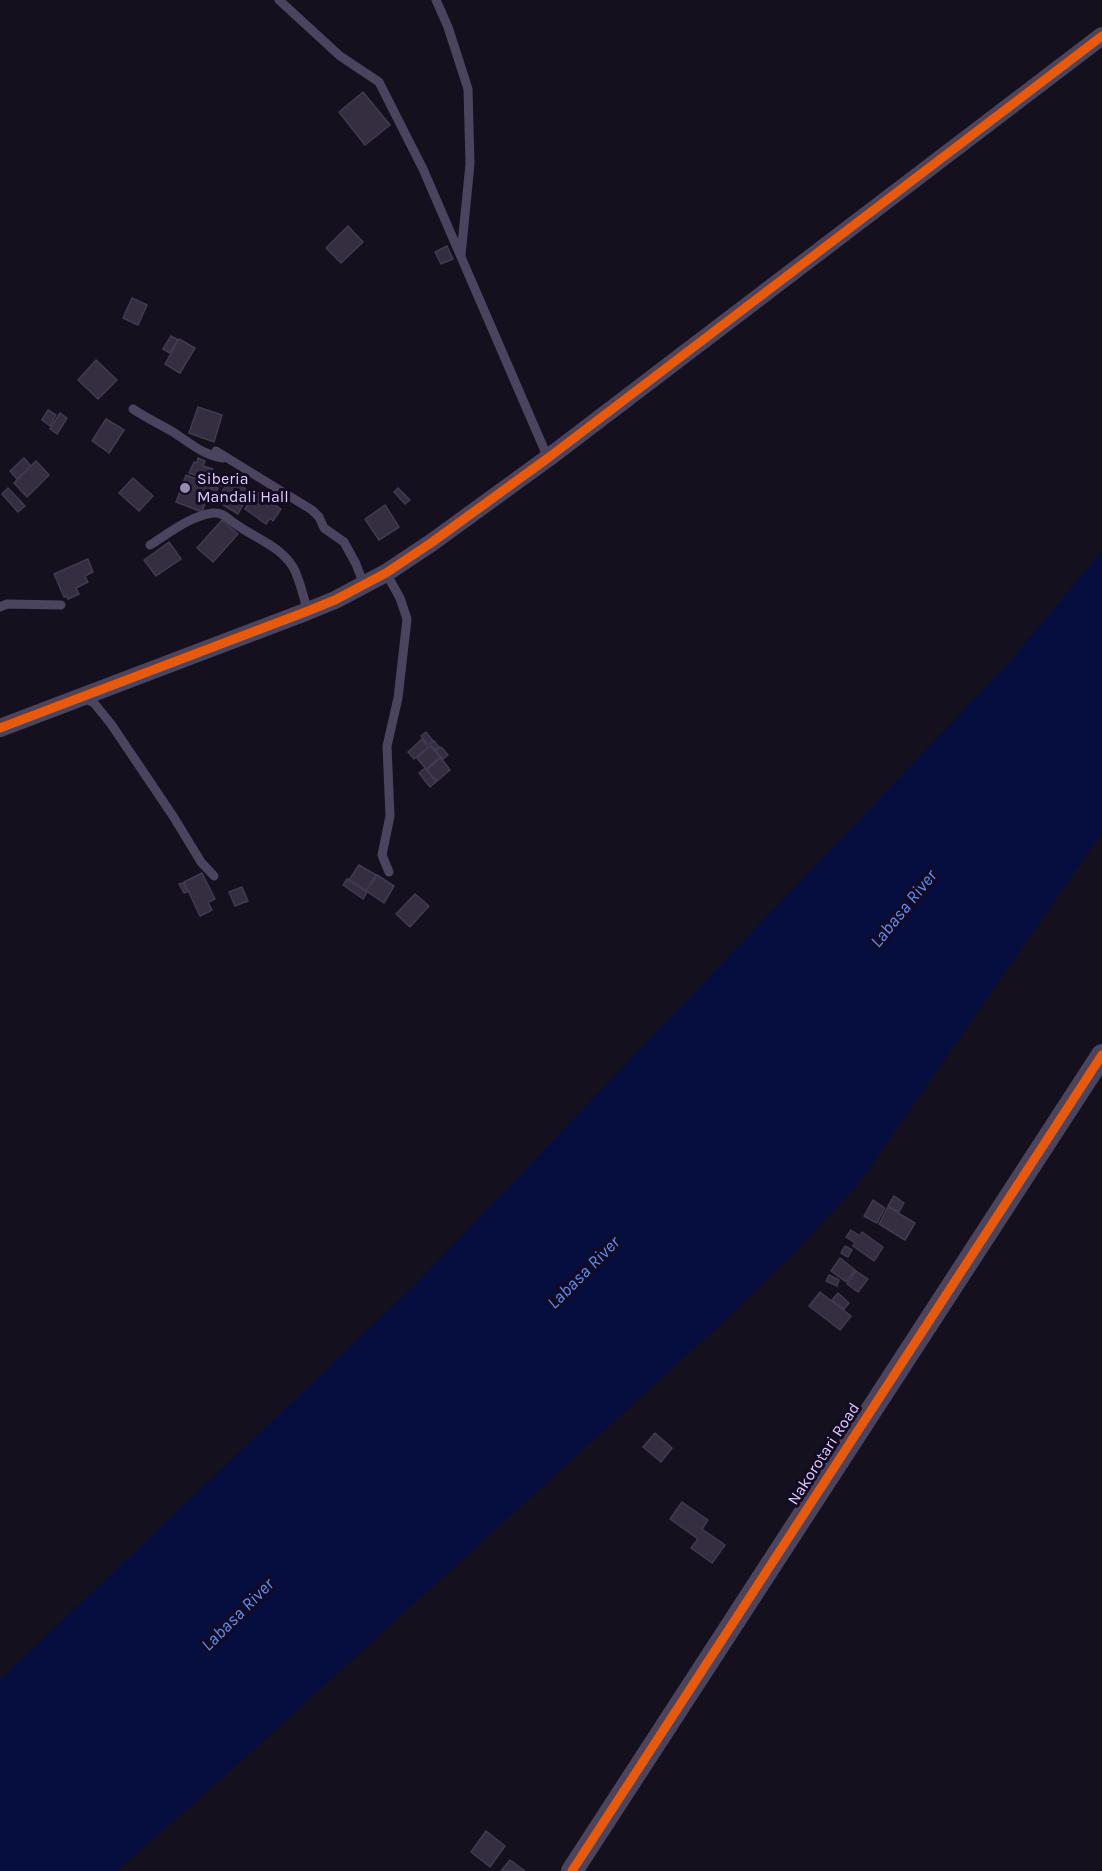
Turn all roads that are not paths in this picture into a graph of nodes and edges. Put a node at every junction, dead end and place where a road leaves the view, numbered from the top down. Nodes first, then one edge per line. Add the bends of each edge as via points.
1 (279, 0) edge
2 (436, 0) edge
3 (1102, 36) edge
4 (461, 257) junction
5 (133, 409) dead end
6 (216, 451) dead end
7 (225, 458) junction
8 (548, 459) junction
9 (150, 545) dead end
10 (386, 573) junction
11 (364, 585) junction
12 (61, 605) dead end
13 (0, 607) edge
14 (308, 611) junction
15 (82, 697) junction
16 (0, 728) edge
17 (389, 872) dead end
18 (214, 876) dead end
19 (1102, 1055) edge
20 (572, 1871) edge

1 - 4 lane via 340,56 379,82
2 - 4 lane via 468,89 470,164
3 - 8 street
4 - 8 lane
5 - 7 lane via 210,456
6 - 7 lane
7 - 11 lane via 312,510 324,528 344,542
8 - 10 street
9 - 14 lane via 198,518 224,514 274,547 292,566
10 - 11 street
10 - 17 lane via 407,619 399,698 387,746 390,816 382,855
11 - 14 street
12 - 13 lane
14 - 15 street
15 - 16 street
15 - 18 lane via 94,703 111,724
19 - 20 street, Nakorotari Road

